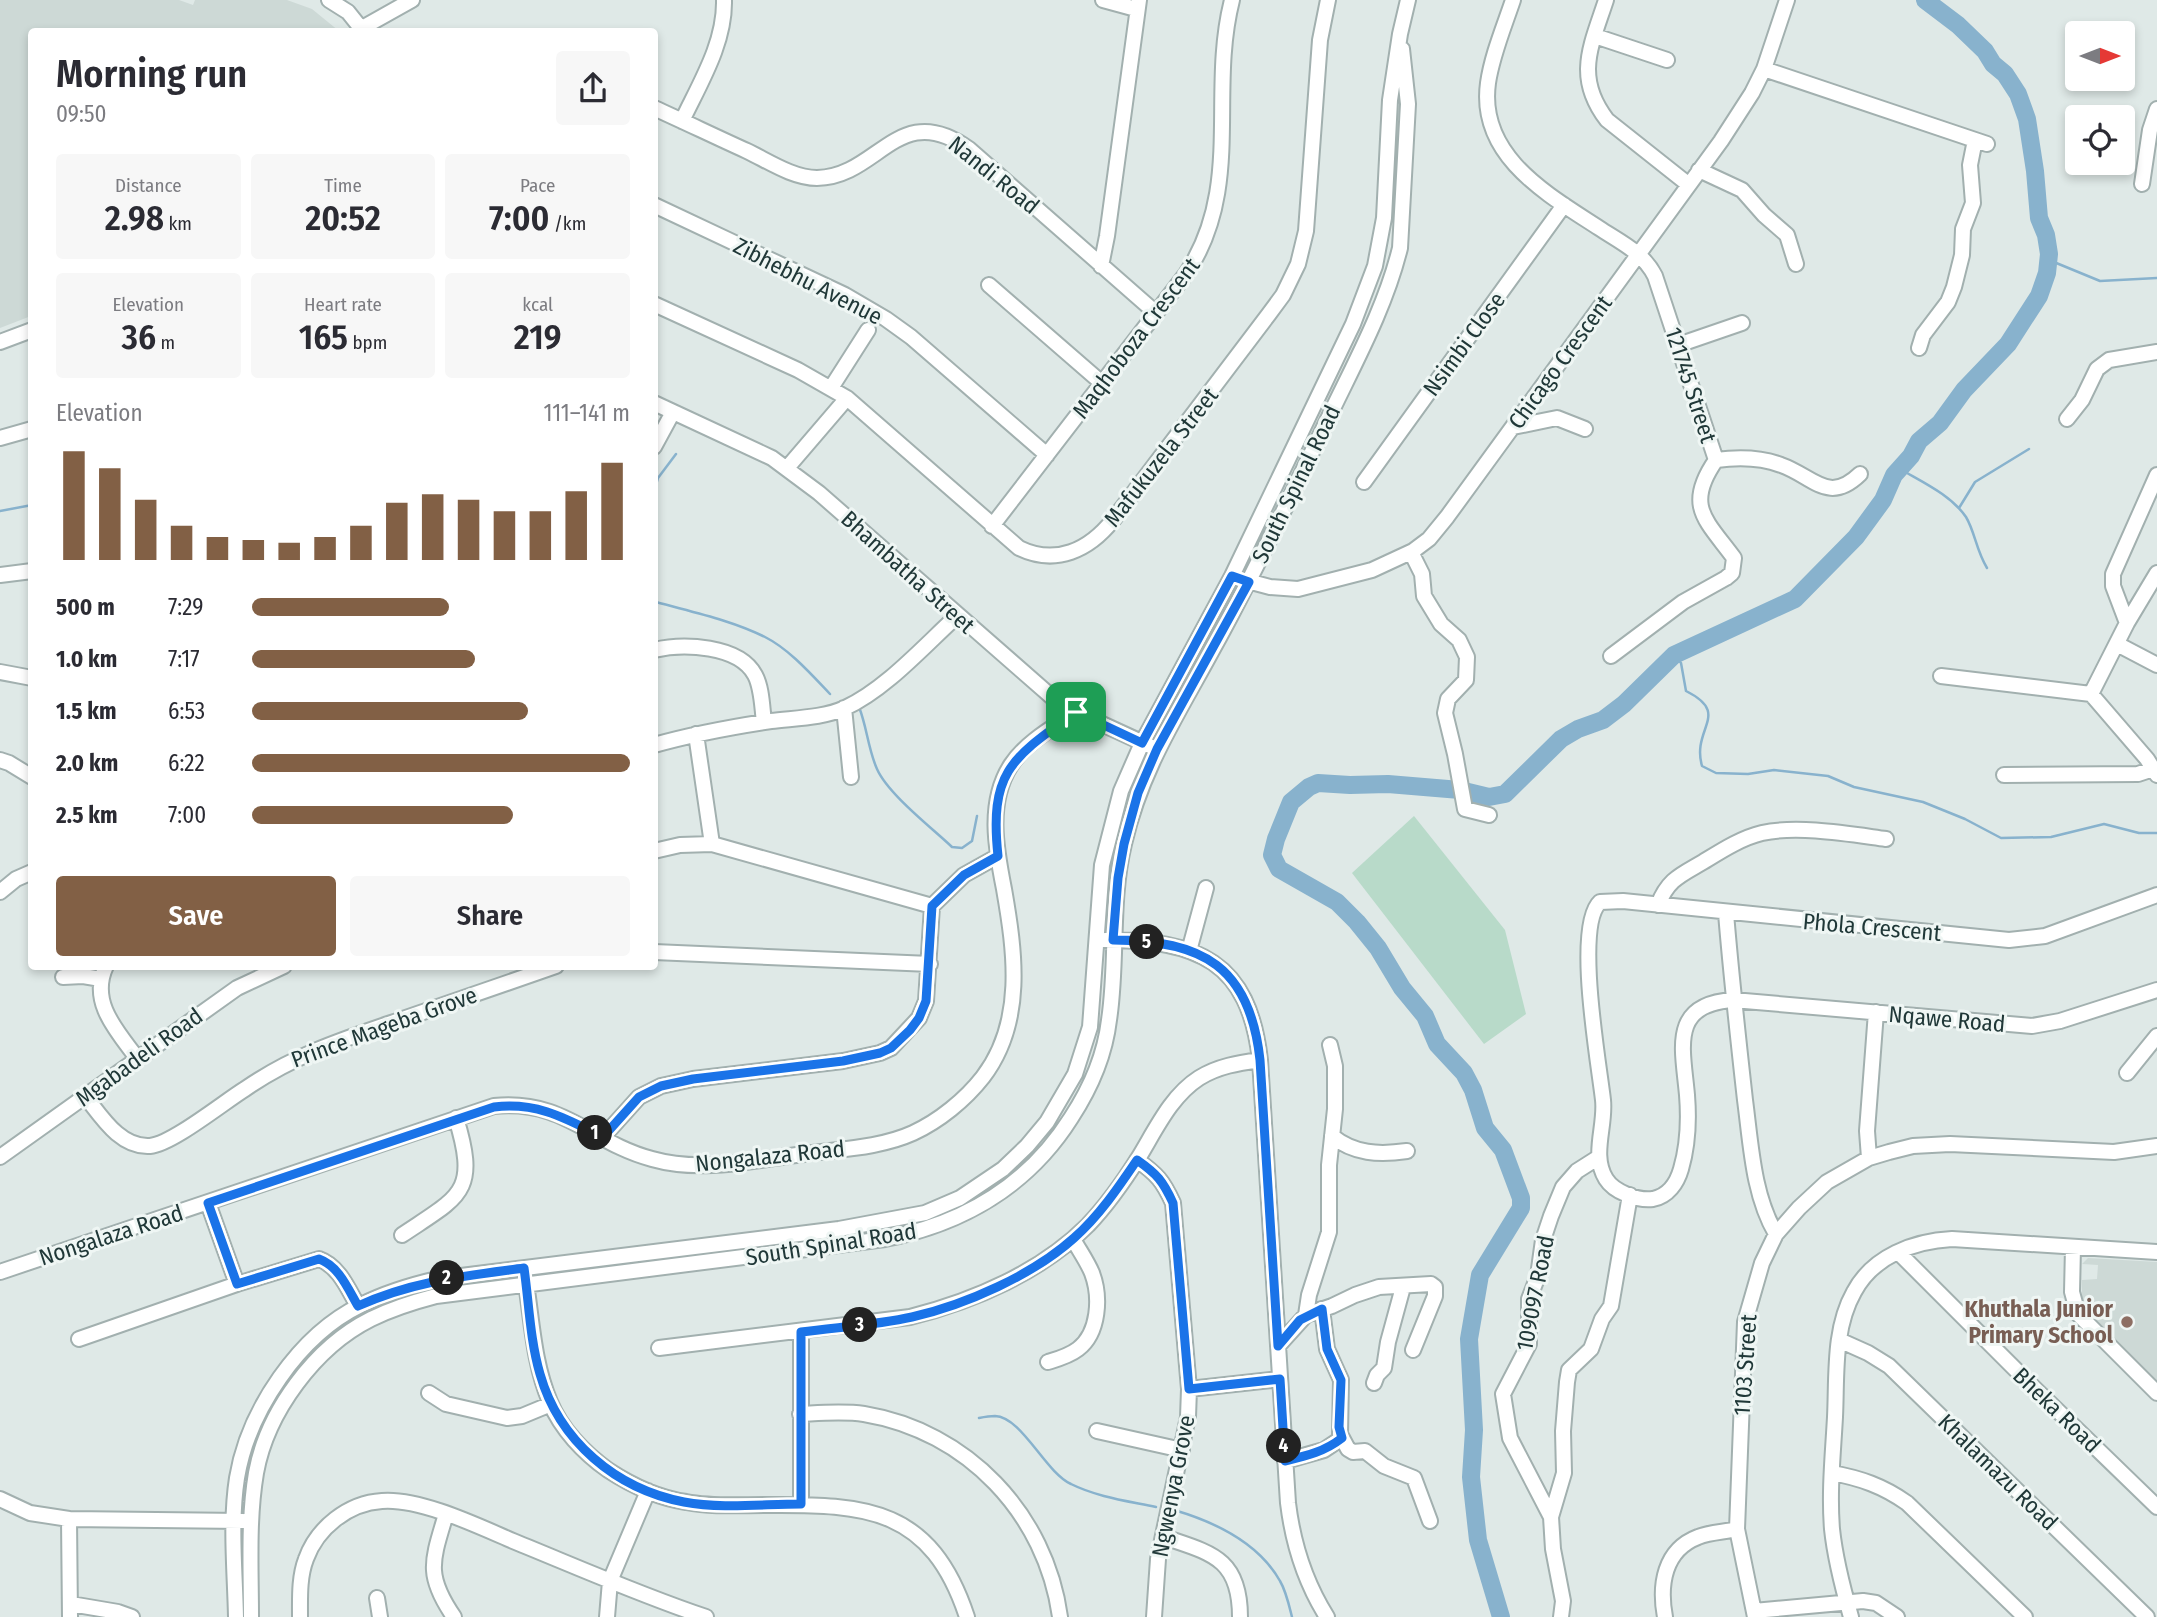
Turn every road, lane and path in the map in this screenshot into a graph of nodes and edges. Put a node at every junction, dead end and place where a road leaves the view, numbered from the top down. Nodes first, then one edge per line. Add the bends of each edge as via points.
1 (329, 0) edge
2 (412, 0) edge
3 (724, 0) edge
4 (1103, 0) edge
5 (1232, 0) edge
6 (1328, 0) edge
7 (1408, 0) edge
8 (1513, 0) edge
9 (1787, 0) edge
10 (1604, 1) edge
11 (1138, 5) edge
12 (361, 28) edge
13 (366, 28) edge
14 (1400, 34) junction
15 (1595, 36) junction
16 (1667, 60) dead end
17 (1764, 69) junction
18 (2157, 109) edge
19 (658, 110) edge
20 (682, 121) junction
21 (1699, 170) junction
22 (2142, 184) dead end
23 (1689, 185) junction
24 (1564, 205) junction
25 (658, 207) edge
26 (1639, 253) junction
27 (1796, 264) dead end
28 (1101, 266) junction
29 (989, 285) dead end
30 (658, 306) edge
31 (1156, 313) junction
32 (1742, 323) dead end
33 (868, 330) dead end
34 (28, 332) edge
35 (0, 342) edge
36 (1678, 345) junction
37 (1919, 348) dead end
38 (2157, 352) edge
39 (1103, 384) junction
40 (831, 388) junction
41 (847, 398) junction
42 (658, 405) edge
43 (673, 412) junction
44 (2067, 419) dead end
45 (1513, 427) junction
46 (1585, 429) dead end
47 (28, 430) edge
48 (0, 438) edge
49 (658, 440) edge
50 (1047, 455) junction
51 (1716, 460) junction
52 (787, 468) junction
53 (1860, 474) dead end
54 (2157, 475) edge
55 (1364, 482) dead end
56 (992, 526) junction
57 (1410, 552) junction
58 (28, 572) edge
59 (2157, 573) edge
60 (0, 575) edge
61 (1232, 576) junction
62 (1249, 582) junction
63 (957, 616) junction
64 (2127, 623) junction
65 (2117, 644) junction
66 (658, 649) edge
67 (1611, 656) dead end
68 (2157, 665) edge
69 (0, 672) edge
70 (28, 677) edge
71 (1941, 677) dead end
72 (2091, 694) junction
73 (844, 708) junction
74 (1076, 712) junction
75 (764, 722) junction
76 (696, 734) junction
77 (1142, 743) junction
78 (658, 744) edge
79 (1157, 749) junction
80 (0, 760) edge
81 (2155, 772) edge
82 (28, 775) edge
83 (2004, 775) dead end
84 (851, 777) dead end
85 (1489, 816) dead end
86 (1886, 839) dead end
87 (712, 844) junction
88 (658, 850) edge
89 (998, 856) junction
90 (28, 874) edge
91 (1206, 888) dead end
92 (0, 892) edge
93 (2157, 895) edge
94 (1658, 905) junction
95 (932, 906) junction
96 (1726, 913) junction
97 (1096, 940) junction
98 (1113, 940) junction
99 (658, 951) edge
100 (1189, 951) junction
101 (930, 964) junction
102 (275, 970) edge
103 (545, 970) edge
104 (104, 973) edge
105 (63, 977) dead end
106 (2157, 990) edge
107 (1733, 1000) junction
108 (1876, 1012) junction
109 (2157, 1036) edge
110 (1330, 1045) dead end
111 (137, 1058) junction
112 (1260, 1060) junction
113 (2127, 1073) dead end
114 (85, 1096) junction
115 (456, 1118) junction
116 (1332, 1136) junction
117 (603, 1137) junction
118 (2157, 1146) edge
119 (1407, 1152) dead end
120 (0, 1157) edge
121 (1599, 1157) junction
122 (1869, 1158) junction
123 (1137, 1160) junction
124 (1630, 1195) junction
125 (208, 1203) junction
126 (1776, 1234) junction
127 (402, 1235) dead end
128 (1073, 1239) junction
129 (2073, 1247) junction
130 (1898, 1252) junction
131 (2157, 1252) edge
132 (524, 1268) junction
133 (0, 1272) edge
134 (237, 1284) junction
135 (526, 1284) junction
136 (1403, 1287) junction
137 (358, 1306) junction
138 (1322, 1309) junction
139 (1306, 1315) junction
140 (801, 1332) junction
141 (79, 1339) dead end
142 (1839, 1340) junction
143 (1278, 1346) junction
144 (659, 1348) dead end
145 (1413, 1350) dead end
146 (1048, 1362) dead end
147 (1280, 1379) junction
148 (1374, 1383) dead end
149 (1189, 1389) junction
150 (429, 1393) dead end
151 (2157, 1393) edge
152 (551, 1404) junction
153 (800, 1414) junction
154 (1097, 1431) dead end
155 (1342, 1438) junction
156 (1182, 1450) junction
157 (1285, 1461) junction
158 (1832, 1473) junction
159 (648, 1491) junction
160 (0, 1499) edge
161 (801, 1504) junction
162 (2157, 1507) edge
163 (446, 1514) junction
164 (1551, 1517) junction
165 (69, 1519) junction
166 (234, 1521) junction
167 (252, 1521) junction
168 (1430, 1521) dead end
169 (1737, 1529) junction
170 (1164, 1537) junction
171 (610, 1581) junction
172 (377, 1598) dead end
173 (1847, 1602) junction
174 (71, 1611) edge
175 (1755, 1614) edge
176 (132, 1617) edge
177 (236, 1617) edge
178 (251, 1617) edge
179 (300, 1617) edge
180 (380, 1617) edge
181 (454, 1617) edge
182 (607, 1617) edge
183 (706, 1617) edge
184 (967, 1617) edge
185 (1060, 1617) edge
186 (1154, 1617) edge
187 (1240, 1617) edge
188 (1326, 1617) edge
189 (1562, 1617) edge
190 (1665, 1617) edge
191 (1851, 1617) edge
192 (1897, 1617) edge
193 (2025, 1617) edge
194 (2147, 1617) edge

1 - 12 street
2 - 13 street
3 - 20 street via 719,38
4 - 11 street
5 - 31 street, Maqhoboza Crescent via 1214,215 1198,257
6 - 56 street, Mafukuzela Street via 1320,40 1306,231 1298,264 1283,295 1096,539 1065,555 1041,556 1019,548
7 - 14 street, South Spinal Road
8 - 24 street via 1488,83 1492,122 1509,160
9 - 17 street, Chicago Crescent
10 - 15 street
11 - 28 street
14 - 61 street, South Spinal Road via 1390,100 1384,218 1375,266 1353,324
14 - 62 street, South Spinal Road via 1408,104 1395,268 1375,321
15 - 16 street
15 - 23 street via 1587,77 1597,107
17 - 21 street, Chicago Crescent
17 - 37 street via 1981,142 1970,165 1974,198 1963,229 1954,287
18 - 22 street
19 - 20 street, Nandi Road
20 - 28 street, Nandi Road via 787,170 816,178 843,172 915,132 936,132 968,149
21 - 23 street, Chicago Crescent
21 - 27 street via 1742,190 1787,235
23 - 26 street, Chicago Crescent
24 - 26 street
24 - 55 street, Nsimbi Close
25 - 50 street, Zibhebhu Avenue via 886,319
26 - 36 street, 121745 Street via 1655,276
26 - 45 street, Chicago Crescent
28 - 31 street, Nandi Road
29 - 39 street
30 - 40 street, Mafukuzela Street
31 - 39 street, Maqhoboza Crescent
32 - 36 street
33 - 40 street
34 - 35 street
36 - 51 street, 121745 Street
38 - 44 street via 2102,363
39 - 50 street, Maqhoboza Crescent
40 - 41 street, Mafukuzela Street
41 - 52 street
41 - 56 street, Mafukuzela Street
42 - 43 street, Bhambatha Street
43 - 49 street
43 - 52 street, Bhambatha Street
45 - 46 street via 1557,418
45 - 57 street, Chicago Crescent via 1429,539
47 - 48 street
50 - 56 street, Maqhoboza Crescent
51 - 53 street via 1766,460 1822,487 1837,489
51 - 67 street, 121745 Street via 1703,481 1699,502 1734,558 1732,573 1683,602
52 - 63 street, Bhambatha Street
54 - 64 street via 2113,574
57 - 62 street, Chicago Crescent via 1372,570 1298,589
57 - 85 street via 1422,574 1424,596 1467,657 1465,680 1448,699 1445,720 1465,808
58 - 60 street
59 - 64 street
61 - 62 street, Chicago Crescent
61 - 77 street, South Spinal Road
62 - 79 street, South Spinal Road
63 - 73 street via 883,683
63 - 74 street, Bhambatha Street via 1044,691
64 - 65 street
65 - 68 street
65 - 72 street
66 - 75 street via 700,647 743,662 755,676
69 - 70 street
71 - 72 street
72 - 81 street
73 - 75 street
73 - 84 street
74 - 77 street, Bhambatha Street
74 - 89 street, Nongalaza Road via 1024,750 1004,777 996,820
75 - 76 street
76 - 78 street
76 - 87 street
77 - 79 street, Bhambatha Street
77 - 97 street, South Spinal Road via 1114,815 1102,864
79 - 98 street, South Spinal Road via 1138,793 1124,844
80 - 82 street
81 - 83 street
86 - 94 street via 1800,831 1762,833 1674,879
87 - 88 street
87 - 95 street
89 - 95 street via 964,875
89 - 117 street, Nongalaza Road via 1013,945 1013,1004 1003,1038 983,1076 947,1112 912,1133 882,1142 722,1164 659,1161
90 - 92 street
91 - 100 street
93 - 96 street, Phola Crescent via 2045,936 2009,940
94 - 96 street, Phola Crescent
94 - 121 street, Phola Crescent via 1600,902 1590,919 1591,1016 1604,1103
95 - 101 street
96 - 107 street
97 - 98 street
97 - 132 street, South Spinal Road via 1090,1027 1075,1074 1027,1146 977,1188 925,1213 878,1223
98 - 100 street
98 - 135 street, South Spinal Road via 1109,1022 1086,1090 1044,1154 980,1206 920,1232 885,1240
99 - 101 street
100 - 112 street via 1219,966 1240,991 1253,1017
101 - 117 street via 919,1018 891,1048 843,1061 661,1086 639,1097
102 - 111 street, Mgabadeli Road via 237,988
103 - 114 street, Prince Mageba Grove via 310,1052 269,1072 156,1145 127,1140
104 - 105 street
104 - 111 street via 104,1009
106 - 108 street, Nqawe Road via 2032,1026
107 - 108 street, Nqawe Road
107 - 124 street, Nqawe Road via 1706,1005 1693,1013 1685,1026 1682,1045 1688,1127 1679,1176 1666,1193 1654,1199
107 - 126 street via 1760,1202
108 - 122 street
109 - 113 street
110 - 116 street via 1335,1074
111 - 114 street, Mgabadeli Road
112 - 123 street via 1227,1066 1191,1083 1171,1104
112 - 143 street
114 - 120 street, Mgabadeli Road
115 - 117 street, Nongalaza Road via 494,1107 530,1106
115 - 125 street, Nongalaza Road
115 - 127 street via 467,1159 457,1196
116 - 119 street via 1347,1147 1372,1153
116 - 139 street via 1329,1233
118 - 122 street, 1103 Street via 2114,1152 1934,1144
121 - 124 street via 1607,1181
121 - 164 street, 109097 Road via 1563,1187 1551,1216 1529,1299 1529,1344 1503,1394 1510,1438
122 - 126 street, 1103 Street via 1827,1182
123 - 128 street
123 - 149 street, Ngwenya Grove via 1157,1174 1173,1203
124 - 164 street via 1611,1306 1588,1354 1569,1370 1564,1473
125 - 133 street, Nongalaza Road
125 - 134 street
126 - 169 street, 1103 Street via 1745,1322
128 - 140 street via 1011,1279 944,1308
128 - 146 street via 1095,1285 1095,1322 1080,1348
129 - 130 street via 1952,1239 1918,1242
129 - 131 street
129 - 151 street via 2072,1292 2078,1314
130 - 142 street via 1865,1275 1854,1292
130 - 162 street, Bheka Road
132 - 135 street
132 - 137 street, South Spinal Road via 437,1279
134 - 137 street via 319,1259 338,1273
134 - 141 street
135 - 152 street via 537,1360
135 - 167 street, South Spinal Road via 415,1301 368,1320 340,1339 305,1373 275,1419 257,1470
136 - 138 street via 1374,1288
136 - 145 street via 1431,1284 1436,1290
136 - 148 street via 1384,1368
137 - 166 street, South Spinal Road via 322,1332 278,1379 244,1451
138 - 139 street
138 - 155 street via 1327,1349 1341,1380
139 - 143 street
140 - 144 street
140 - 153 street
142 - 158 street
142 - 194 street, Khalamazu Road via 1889,1366
143 - 147 street
147 - 149 street
147 - 157 street
149 - 156 street, Ngwenya Grove
150 - 152 street via 446,1404 507,1418
152 - 159 street via 586,1452
153 - 161 street
153 - 185 street via 862,1414 886,1419 940,1439 967,1456 1023,1516 1051,1571
154 - 156 street
155 - 157 street via 1324,1450
155 - 168 street via 1353,1452 1365,1451 1384,1466 1414,1478
156 - 170 street, Ngwenya Grove
157 - 188 street via 1293,1537
158 - 173 street via 1832,1530
158 - 193 street via 1868,1481 1907,1503
159 - 161 street via 697,1504
159 - 171 street
160 - 165 street via 30,1513
161 - 184 street via 867,1511 916,1535 945,1566
163 - 171 street
163 - 179 street via 383,1500 358,1506 332,1521 305,1560
163 - 181 street via 433,1580
164 - 189 street
165 - 166 street
165 - 174 street
166 - 167 street
166 - 177 street, South Spinal Road
167 - 178 street, South Spinal Road
169 - 175 street, 1103 Street
169 - 190 street via 1700,1536 1676,1551 1664,1575
170 - 186 street, Ngwenya Grove
170 - 187 street via 1218,1558 1236,1582
171 - 182 street
171 - 183 street
172 - 180 street
173 - 175 street
173 - 191 street
173 - 192 street via 1877,1603
174 - 176 street via 118,1612

